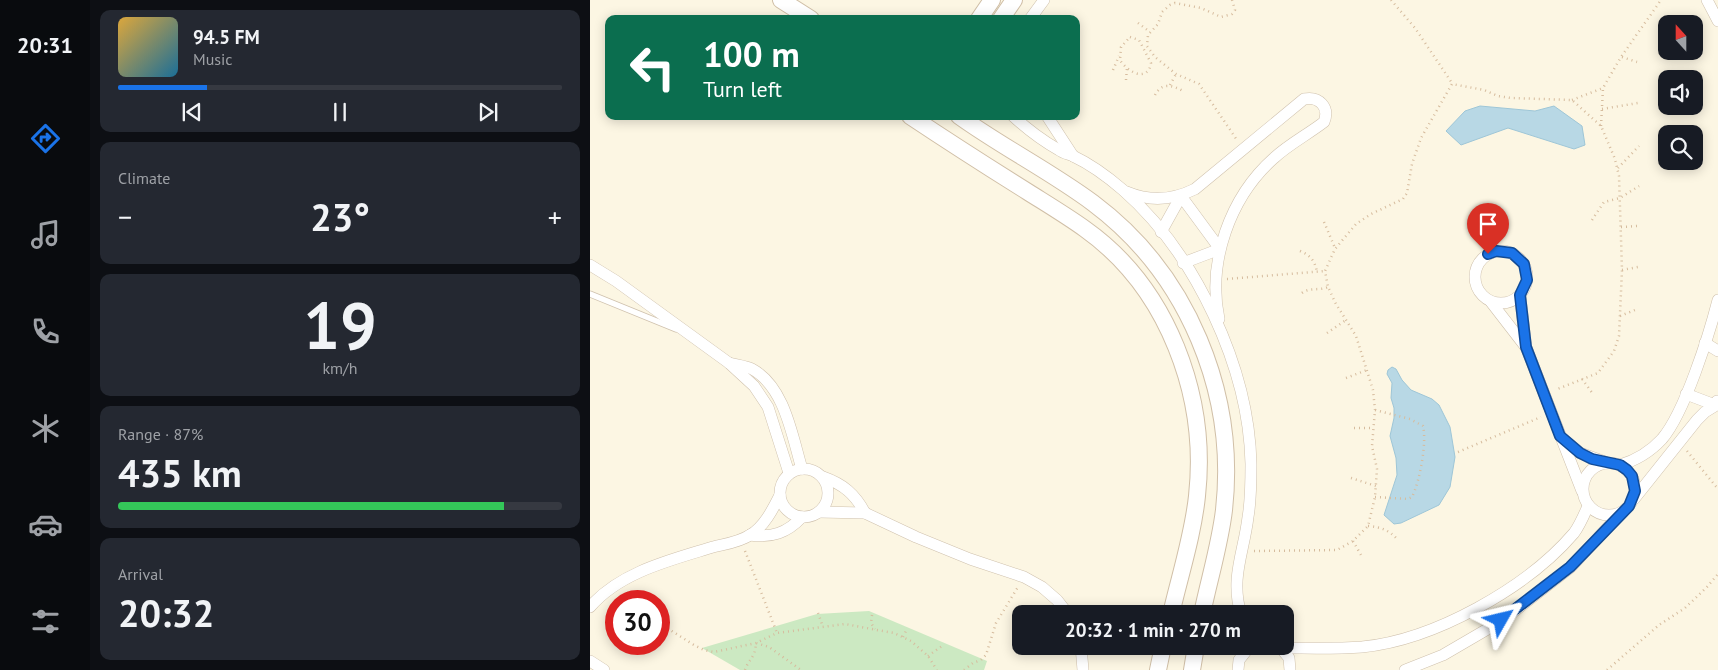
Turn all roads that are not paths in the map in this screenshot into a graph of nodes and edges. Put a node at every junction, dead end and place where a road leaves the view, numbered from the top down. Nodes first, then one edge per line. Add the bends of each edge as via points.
1 (781, 0) edge
2 (992, 0) edge
3 (1014, 0) edge
4 (1707, 0) edge
5 (1717, 0) edge
6 (1042, 2) edge
7 (805, 15) edge
8 (982, 15) edge
9 (1004, 15) edge
10 (1033, 15) edge
11 (1037, 15) edge
12 (1718, 19) edge
13 (916, 120) edge
14 (968, 120) edge
15 (969, 120) edge
16 (1023, 120) edge
17 (1050, 120) edge
18 (955, 146) junction
19 (1073, 156) junction
20 (1123, 191) junction
21 (1181, 196) junction
22 (1161, 232) junction
23 (1220, 249) junction
24 (1183, 262) junction
25 (590, 265) edge
26 (590, 294) edge
27 (1520, 295) junction
28 (1491, 302) junction
29 (1718, 302) edge
30 (1221, 331) junction
31 (692, 336) junction
32 (1705, 343) junction
33 (1526, 347) junction
34 (1718, 351) edge
35 (729, 363) junction
36 (774, 389) junction
37 (1686, 394) junction
38 (762, 396) junction
39 (1717, 403) edge
40 (1560, 436) junction
41 (1605, 462) junction
42 (1620, 465) junction
43 (802, 469) junction
44 (789, 473) junction
45 (823, 477) junction
46 (1582, 491) junction
47 (780, 495) junction
48 (1634, 499) junction
49 (1588, 506) junction
50 (819, 512) junction
51 (865, 513) junction
52 (1621, 513) junction
53 (802, 517) junction
54 (745, 537) junction
55 (1061, 605) edge
56 (1173, 605) edge
57 (1204, 605) edge
58 (1239, 605) edge
59 (590, 607) edge
60 (1294, 647) edge
61 (1082, 655) edge
62 (1161, 655) edge
63 (1194, 655) edge
64 (1243, 655) edge
65 (1287, 655) edge
66 (590, 661) edge
67 (604, 670) edge
68 (1083, 670) edge
69 (1158, 670) edge
70 (1192, 670) edge
71 (1238, 670) edge
72 (1290, 670) edge
73 (1405, 670) edge

1 - 7 main road
2 - 8 main road
3 - 9 main road
4 - 12 street
5 - 12 street
6 - 10 street
6 - 11 street
13 - 18 main road
14 - 18 main road via 964,138
15 - 57 main road via 1093,203 1126,231 1180,300 1200,339 1223,423 1226,467 1224,511
16 - 19 street via 1059,150
17 - 19 street
18 - 56 main road via 1086,229 1115,254 1161,314 1178,348 1190,384 1200,459 1196,506
19 - 20 street
20 - 21 street via 1152,199
20 - 22 street
21 - 22 street
21 - 23 street
21 - 23 street via 1207,181 1304,99 1319,100 1325,108 1324,122 1291,144 1257,176 1232,216
22 - 24 street
23 - 24 street
23 - 30 street via 1216,298
24 - 30 street
25 - 31 street
26 - 31 lane
27 - 28 street via 1512,301
27 - 28 street via 1527,280 1524,264 1512,253 1496,251 1481,260 1475,275 1479,291
27 - 33 street
28 - 33 street
29 - 32 street
30 - 58 street via 1239,382 1249,436 1248,518 1236,574
31 - 35 street
32 - 34 street
32 - 37 street
33 - 40 street
35 - 36 street via 751,369
35 - 38 street
36 - 38 street
36 - 43 street
37 - 39 street
37 - 42 street via 1664,438 1644,455
38 - 44 street
39 - 48 street via 1697,420
40 - 41 street via 1580,453
40 - 46 street
41 - 42 street
41 - 46 street via 1591,470
42 - 48 street via 1632,476
43 - 44 street
43 - 45 street via 810,469
44 - 47 street via 782,483
45 - 50 street via 828,495
45 - 51 street via 849,490
46 - 49 street
47 - 53 street via 784,507
47 - 54 street via 767,517
48 - 52 street
49 - 52 street via 1608,516
49 - 60 street via 1574,532 1538,566 1501,594 1469,612 1417,634 1363,647
50 - 51 street
50 - 53 street
51 - 55 street via 916,537 1024,577 1042,587
52 - 73 street via 1570,567 1512,613 1443,655
53 - 54 street via 794,526 773,536
54 - 59 street via 660,564 621,582 600,595
61 - 68 street
62 - 69 main road
63 - 70 main road
64 - 71 street
65 - 72 street
66 - 67 street

